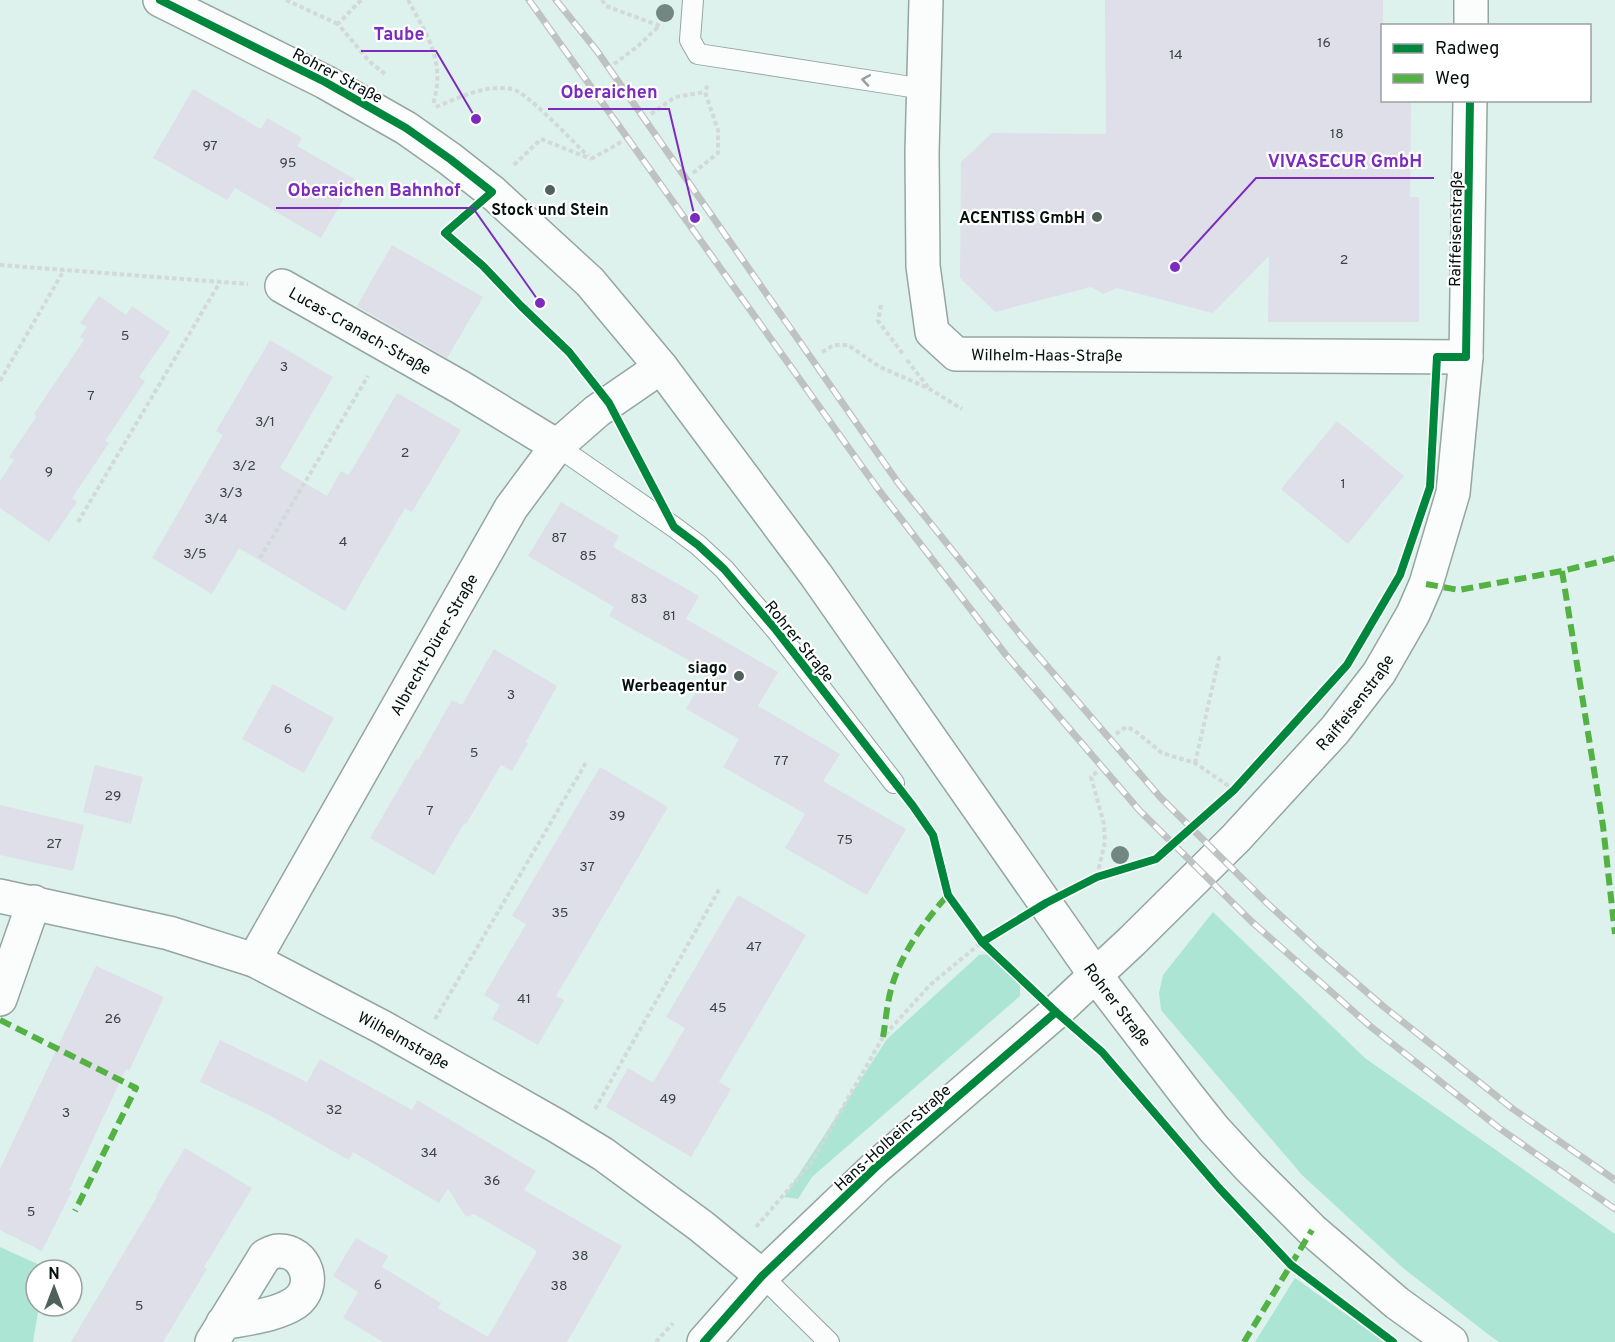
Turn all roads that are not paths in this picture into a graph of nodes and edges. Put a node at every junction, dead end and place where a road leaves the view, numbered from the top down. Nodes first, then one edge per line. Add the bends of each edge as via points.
1 (160, 0) edge
2 (693, 0) edge
3 (926, 0) edge
4 (1471, 0) edge
5 (1471, 24) edge
6 (924, 89) junction
7 (1470, 102) edge
8 (282, 286) road end
9 (1466, 357) junction
10 (661, 367) junction
11 (557, 446) junction
12 (894, 783) road end
13 (0, 896) edge
14 (33, 902) junction
15 (254, 960) junction
16 (1096, 976) junction
17 (0, 999) edge
18 (762, 1276) junction
19 (704, 1342) edge
20 (830, 1342) edge
21 (1451, 1342) edge

1 - 10 street, Rohrer Straße via 325,82 406,128 450,159 590,282
6 -> 2 lane via 698,54 690,40
3 - 6 street, Wilhelm-Haas-Straße
4 - 5 street
6 - 9 street, Wilhelm-Haas-Straße via 923,266 932,332 956,354
7 - 9 street, Raiffeisenstraße
8 - 11 street, Lucas-Cranach-Straße
9 - 16 street, Raiffeisenstraße via 1453,494 1422,594 1379,673 1335,730 1236,838
10 - 11 street, Albrecht-Dürer-Straße
10 - 16 street, Rohrer Straße via 816,575
11 - 12 lane, Rohrer Straße via 674,527 724,569
11 - 15 street, Albrecht-Dürer-Straße via 511,508
13 - 14 street, Wilhelmstraße
14 - 15 street, Wilhelmstraße via 169,933
14 - 17 street
15 - 18 street, Wilhelmstraße via 603,1154
16 - 18 street, Hans-Holbein-Straße via 875,1168
16 - 21 street, Rohrer Straße via 1214,1129 1250,1167 1312,1230 1397,1303
18 - 19 street, Hans-Holbein-Straße
18 - 20 lane

